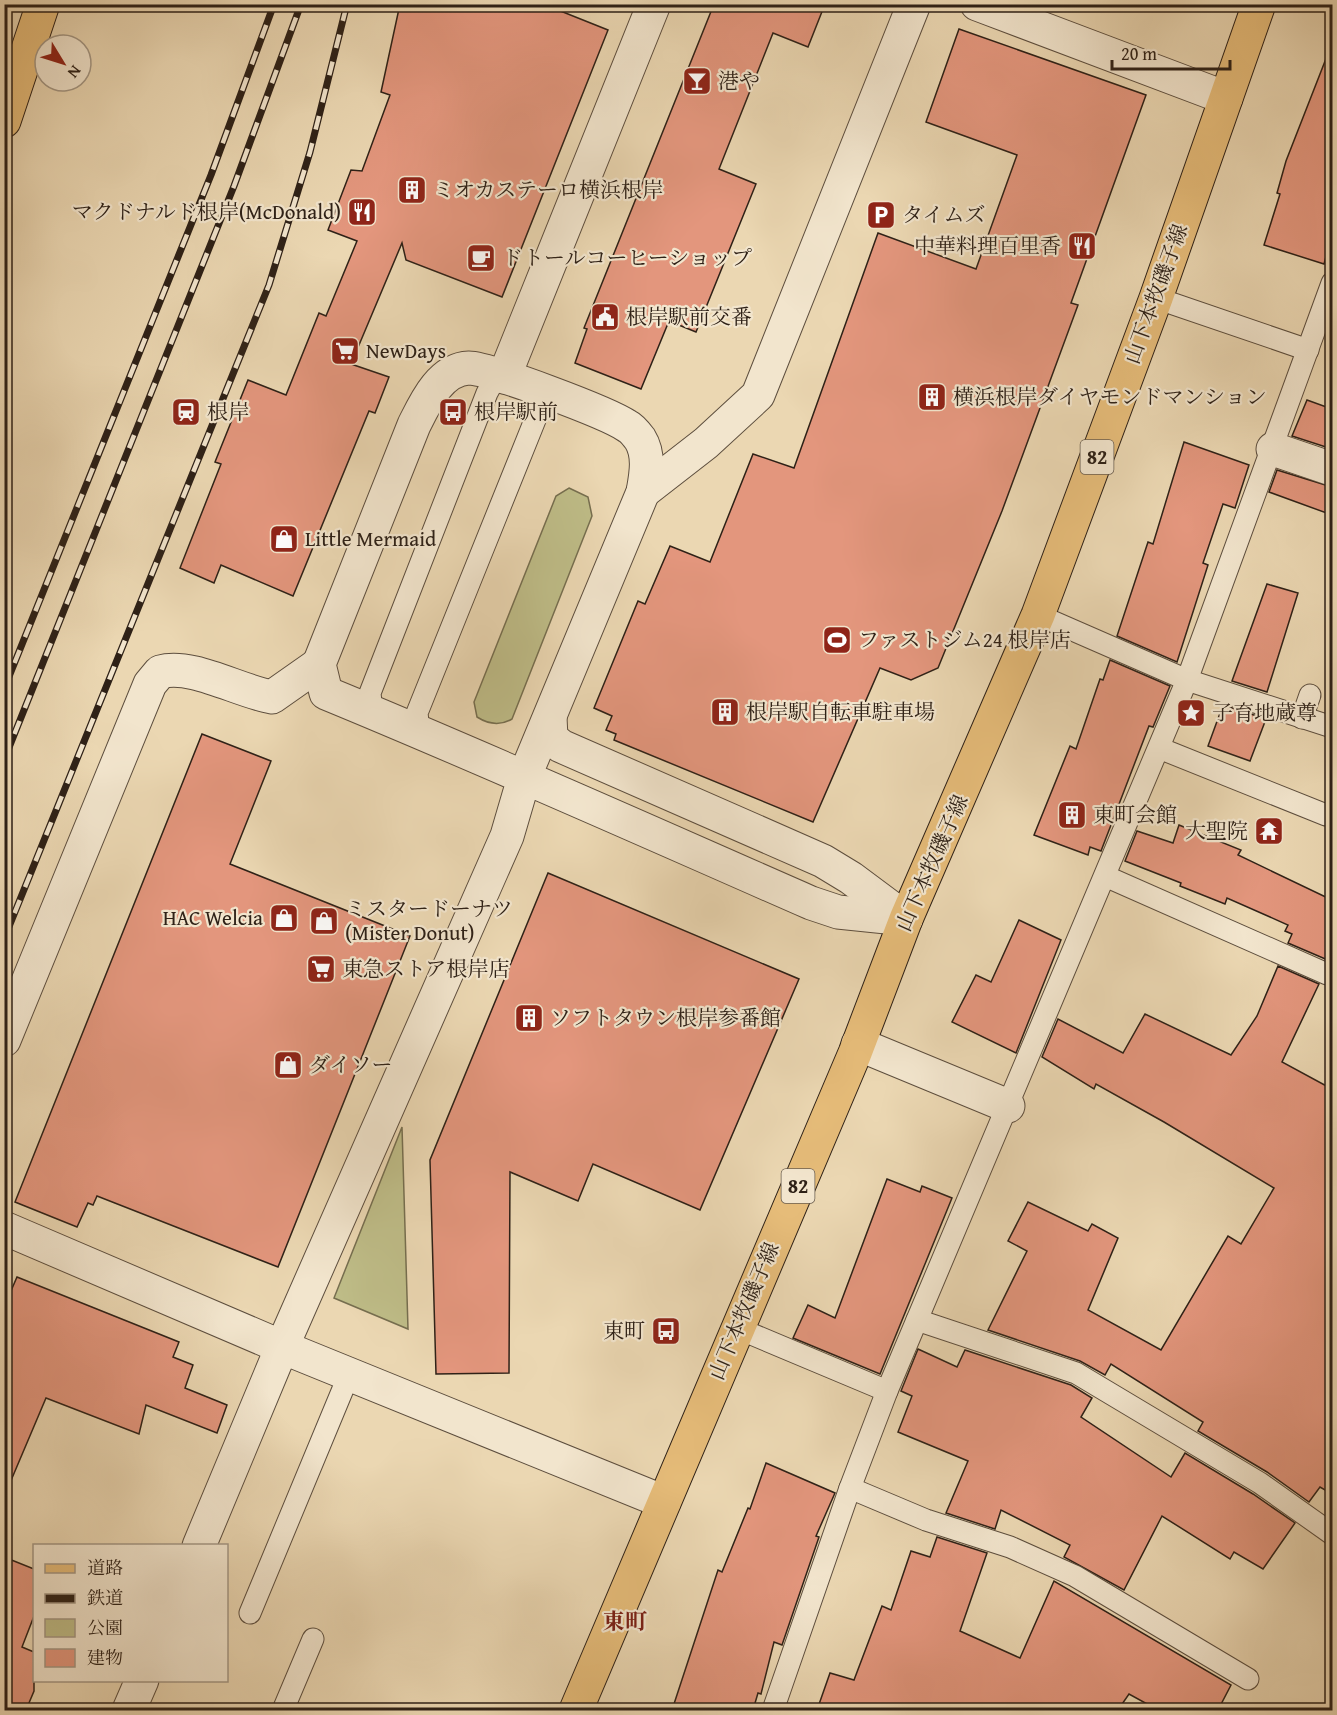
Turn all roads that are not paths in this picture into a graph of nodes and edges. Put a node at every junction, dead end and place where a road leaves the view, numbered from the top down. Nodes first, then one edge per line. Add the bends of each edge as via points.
1 (43, 4) edge
2 (654, 4) edge
3 (914, 4) edge
4 (977, 4) edge
5 (1259, 4) edge
6 (1226, 98) junction
7 (4, 121) edge
8 (1332, 283) edge
9 (1156, 298) junction
10 (1326, 321) edge
11 (1308, 350) junction
12 (501, 376) junction
13 (554, 394) junction
14 (1273, 449) junction
15 (1332, 470) edge
16 (643, 492) junction
17 (1038, 615) junction
18 (320, 664) junction
19 (1187, 680) junction
20 (1310, 695) dead end
21 (372, 712) junction
22 (550, 717) junction
23 (1302, 718) junction
24 (1332, 727) edge
25 (419, 731) junction
26 (1159, 748) junction
27 (524, 777) junction
28 (1326, 815) dead end
29 (1105, 876) junction
30 (906, 920) junction
31 (1327, 975) dead end
32 (4, 1040) edge
33 (858, 1044) junction
34 (1008, 1106) junction
35 (4, 1228) edge
36 (917, 1320) junction
37 (737, 1328) junction
38 (282, 1347) junction
39 (343, 1389) dead end
40 (887, 1391) junction
41 (850, 1488) junction
42 (664, 1502) junction
43 (1332, 1534) edge
44 (199, 1544) edge
45 (250, 1613) dead end
46 (312, 1639) dead end
47 (1248, 1679) dead end
48 (141, 1682) edge
49 (129, 1710) edge
50 (283, 1710) edge
51 (576, 1710) edge
52 (773, 1710) edge

1 - 7 main road
2 - 12 street
3 - 16 street via 758,395 706,443
4 - 6 street
5 - 6 main road, 山下本牧磯子線 / 82
6 - 9 main road, 山下本牧磯子線 / 82
8 - 10 lane
9 - 11 lane
9 - 17 main road, 山下本牧磯子線 / 82
10 - 11 lane
11 - 14 lane
12 - 13 street
12 - 18 street via 468,368 447,377 430,393
12 - 21 lane via 487,393 370,693
13 - 16 street via 628,426 640,440 647,466
13 - 25 lane via 537,415 448,631 417,713
14 - 15 street
14 - 19 lane via 1247,539
16 - 22 street
17 - 19 lane
17 - 30 main road, 山下本牧磯子線 / 82
18 - 21 street via 326,693
18 - 32 street via 272,697 182,670 160,672 150,684
19 - 23 lane
19 - 26 lane
20 - 23 lane
21 - 25 street
22 - 27 street
22 - 30 street via 552,738 561,746 823,861
23 - 24 lane
25 - 27 street
26 - 28 lane
26 - 29 lane
27 - 30 street via 811,903 838,912
27 - 38 street via 507,836
29 - 31 lane
29 - 34 lane
30 - 33 main road, 山下本牧磯子線 / 82
33 - 34 street
33 - 37 main road, 山下本牧磯子線 / 82
34 - 36 lane
35 - 38 street
36 - 40 lane
36 - 43 lane via 1076,1373 1260,1483
37 - 40 lane
37 - 42 main road, 山下本牧磯子線 / 82
38 - 42 street
38 - 44 street
39 - 45 lane
40 - 41 lane
41 - 47 lane via 926,1520 1010,1547 1076,1576
41 - 52 lane
42 - 51 main road, 山下本牧磯子線 / 82
46 - 50 lane
48 - 49 street

